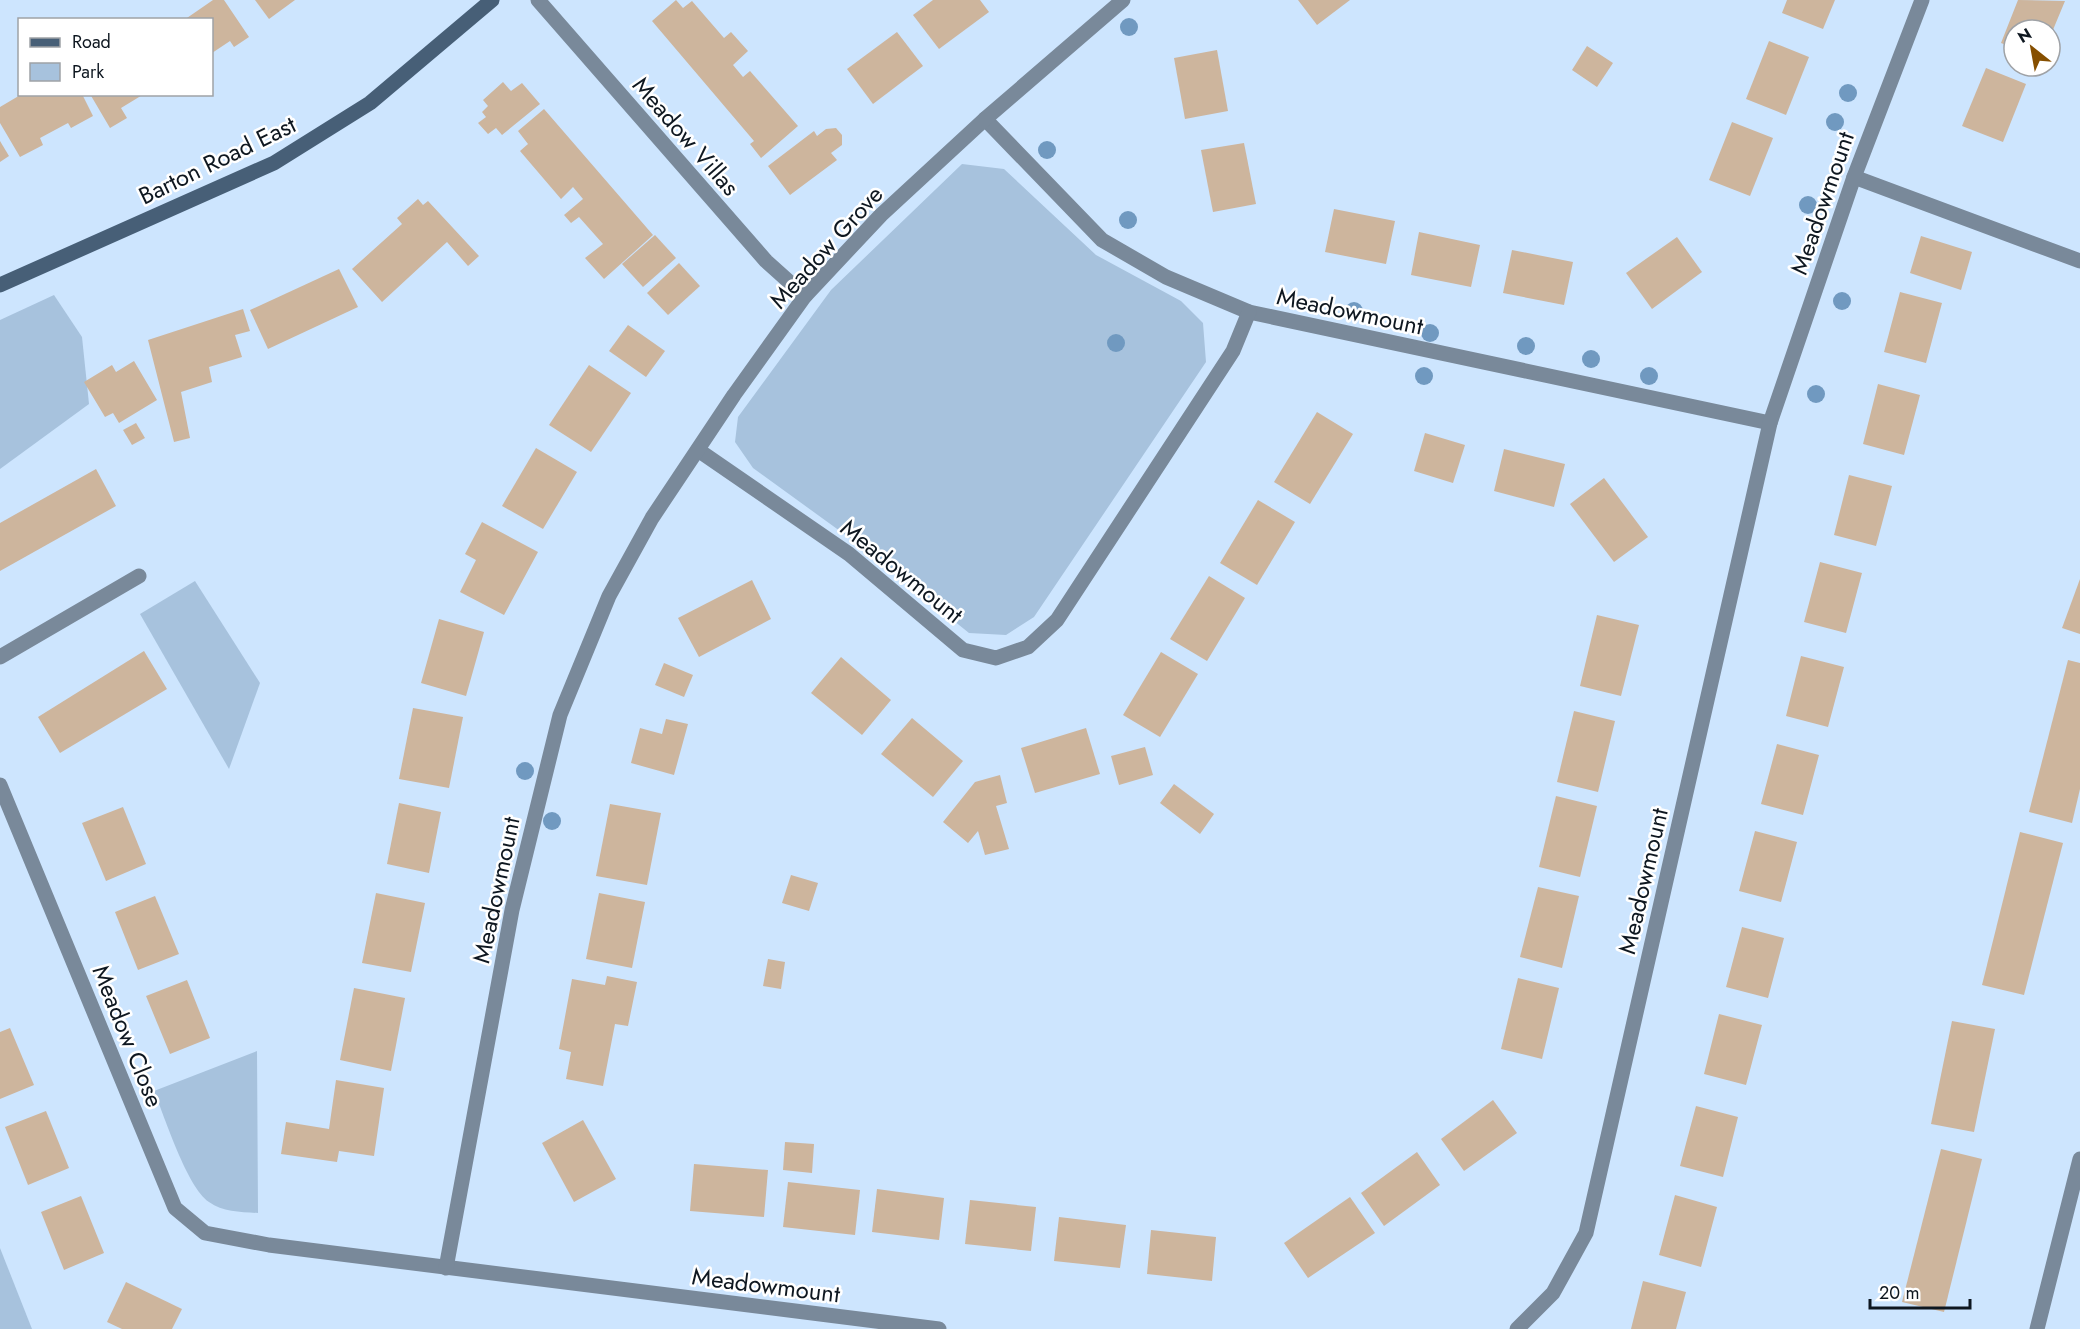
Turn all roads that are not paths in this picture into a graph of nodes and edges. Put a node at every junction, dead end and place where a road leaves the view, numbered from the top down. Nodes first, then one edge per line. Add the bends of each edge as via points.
1 (492, 0) edge
2 (538, 0) edge
3 (1123, 0) edge
4 (1922, 0) edge
5 (985, 119) junction
6 (1854, 177) junction
7 (2080, 261) edge
8 (0, 285) edge
9 (805, 296) junction
10 (1249, 312) junction
11 (1770, 423) junction
12 (698, 450) junction
13 (139, 576) dead end
14 (0, 657) edge
15 (0, 785) edge
16 (2080, 1160) edge
17 (269, 1245) joint
18 (446, 1268) junction
19 (939, 1329) edge
20 (1517, 1329) edge
21 (2037, 1329) edge

1 - 8 street, Barton Road East via 370,103 274,163
2 - 9 street, Meadow Villas via 766,261
3 - 5 street, Meadow Grove
4 - 6 street, Meadowmount
5 - 9 street, Meadow Grove via 881,215
5 - 10 street via 1102,240 1166,278
6 - 7 street
6 - 11 street, Meadowmount
9 - 12 street, Meadow Grove
10 - 11 street, Meadowmount
10 - 12 street, Meadowmount via 1233,351 1057,620 1028,647 996,658 963,650 849,554
11 - 20 street, Meadowmount via 1586,1233 1553,1293
12 - 18 street, Meadowmount via 652,518 609,596 560,715 512,910
13 - 14 street
15 - 17 street, Meadow Close via 174,1208 205,1233
16 - 21 street
17 - 18 street, Meadowmount
18 - 19 street, Meadowmount

